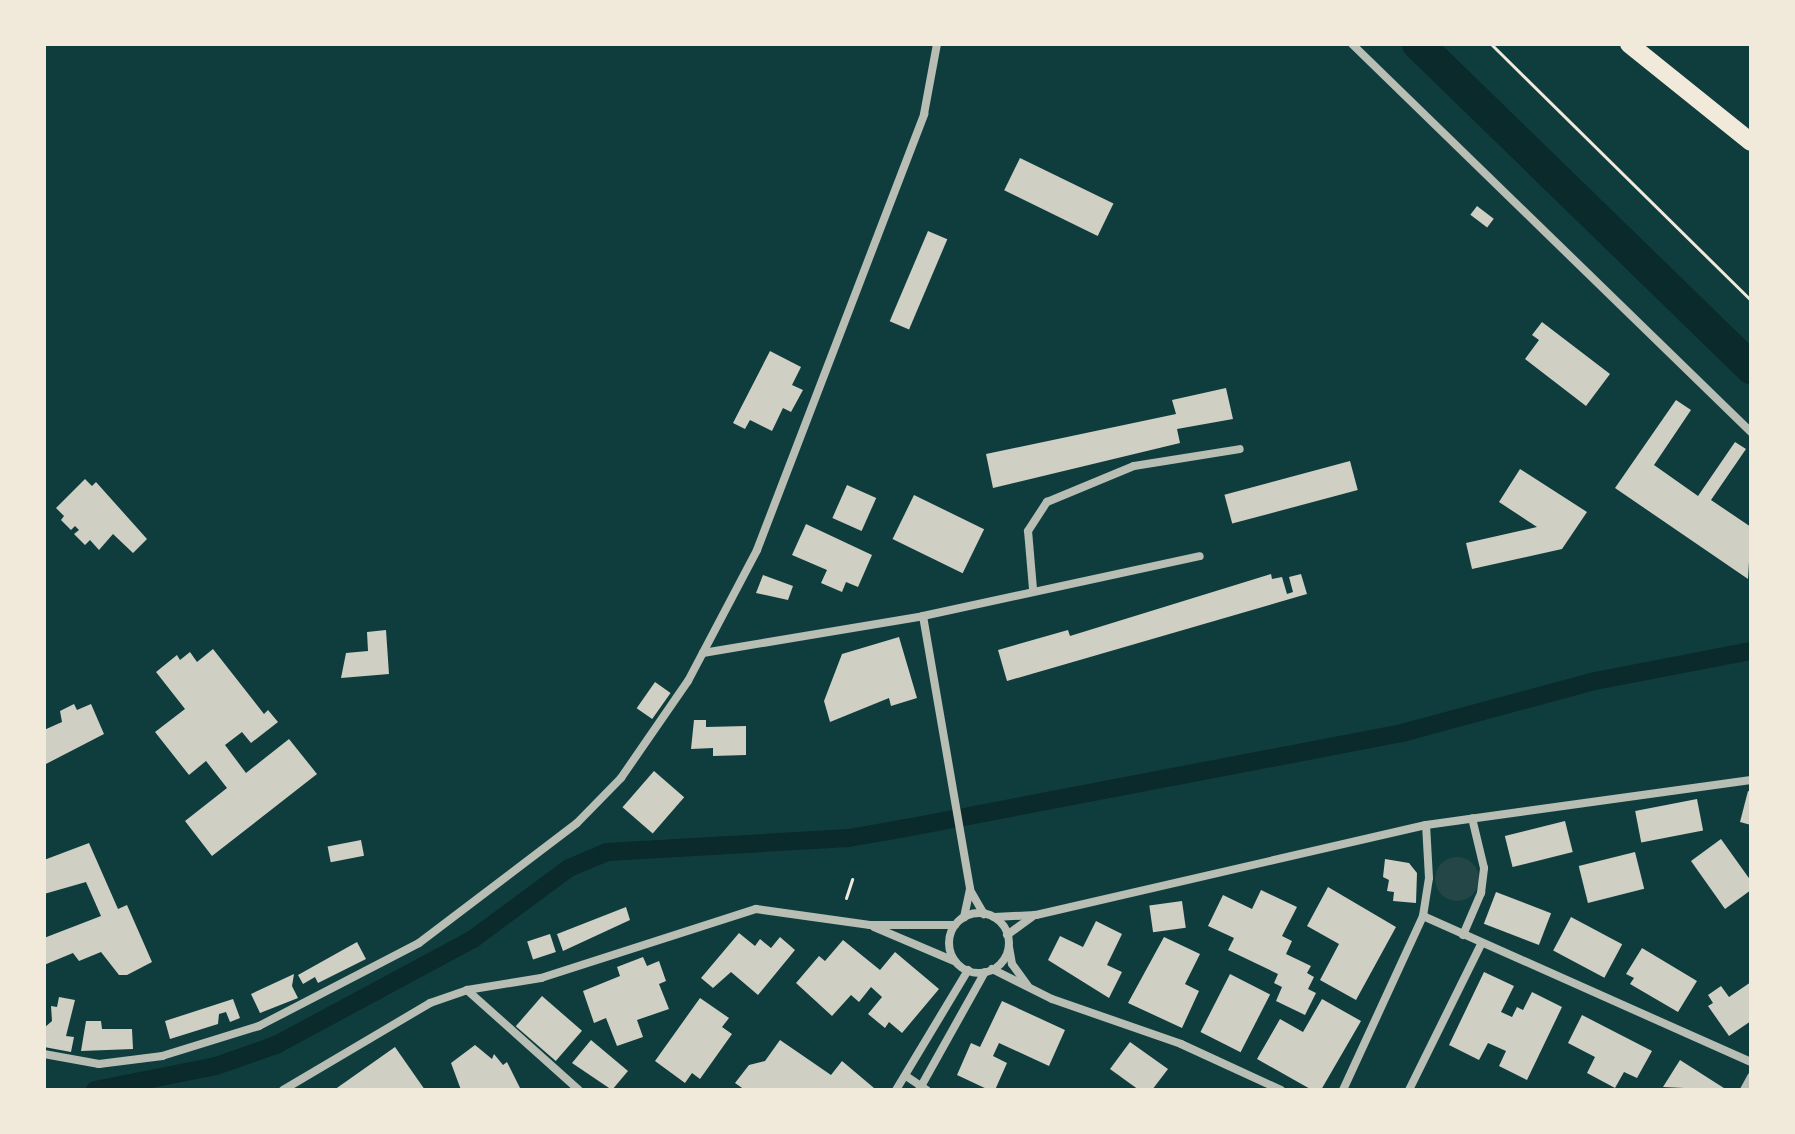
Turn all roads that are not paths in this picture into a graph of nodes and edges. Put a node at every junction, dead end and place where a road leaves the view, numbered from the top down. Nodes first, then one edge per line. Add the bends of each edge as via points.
1 (937, 44) edge
2 (1352, 44) edge
3 (1629, 44) edge
4 (1751, 142) edge
5 (1751, 432) edge
6 (1240, 449) dead end
7 (1200, 556) dead end
8 (1033, 589) junction
9 (923, 616) junction
10 (703, 653) junction
11 (1751, 780) edge
12 (1472, 818) junction
13 (1426, 825) junction
14 (970, 889) junction
15 (989, 915) junction
16 (1036, 915) junction
17 (1423, 916) junction
18 (964, 917) junction
19 (870, 925) junction
20 (955, 925) junction
21 (1463, 935) junction
22 (1008, 940) junction
23 (1481, 944) junction
24 (955, 961) junction
25 (968, 970) junction
26 (989, 971) junction
27 (467, 990) junction
28 (1033, 991) junction
29 (44, 1054) edge
30 (1751, 1062) edge
31 (906, 1076) junction
32 (1751, 1077) edge
33 (922, 1089) edge
34 (283, 1090) edge
35 (579, 1090) edge
36 (896, 1090) edge
37 (1281, 1090) edge
38 (1343, 1090) edge
39 (1409, 1090) edge
40 (1744, 1090) edge

1 - 10 street via 924,114 794,462 757,550
2 - 5 street
3 - 4 highway
6 - 8 street via 1134,466 1047,502 1028,531
7 - 8 street
8 - 9 street
9 - 10 street
9 - 14 street
10 - 29 street via 621,778 577,823 419,943 259,1026 162,1056 99,1064
11 - 12 street
12 - 13 street
12 - 21 street via 1484,868 1481,893
13 - 16 street
13 - 17 street via 1429,878
14 - 15 street
14 - 18 street
15 - 16 street
15 - 18 street
15 - 22 street
16 - 22 street
17 - 21 street
17 - 38 street
18 - 20 street
19 - 20 street
19 - 24 street
19 - 27 street via 756,909 541,978
20 - 24 street via 949,943
21 - 23 street
22 - 26 street
22 - 28 street via 1012,964
23 - 30 street
23 - 39 street
24 - 25 street
25 - 26 street
25 - 31 street
26 - 28 street
26 - 33 street
27 - 34 street via 383,1027
27 - 35 street
28 - 37 street via 1181,1044
31 - 33 street
31 - 36 street
32 - 40 street

